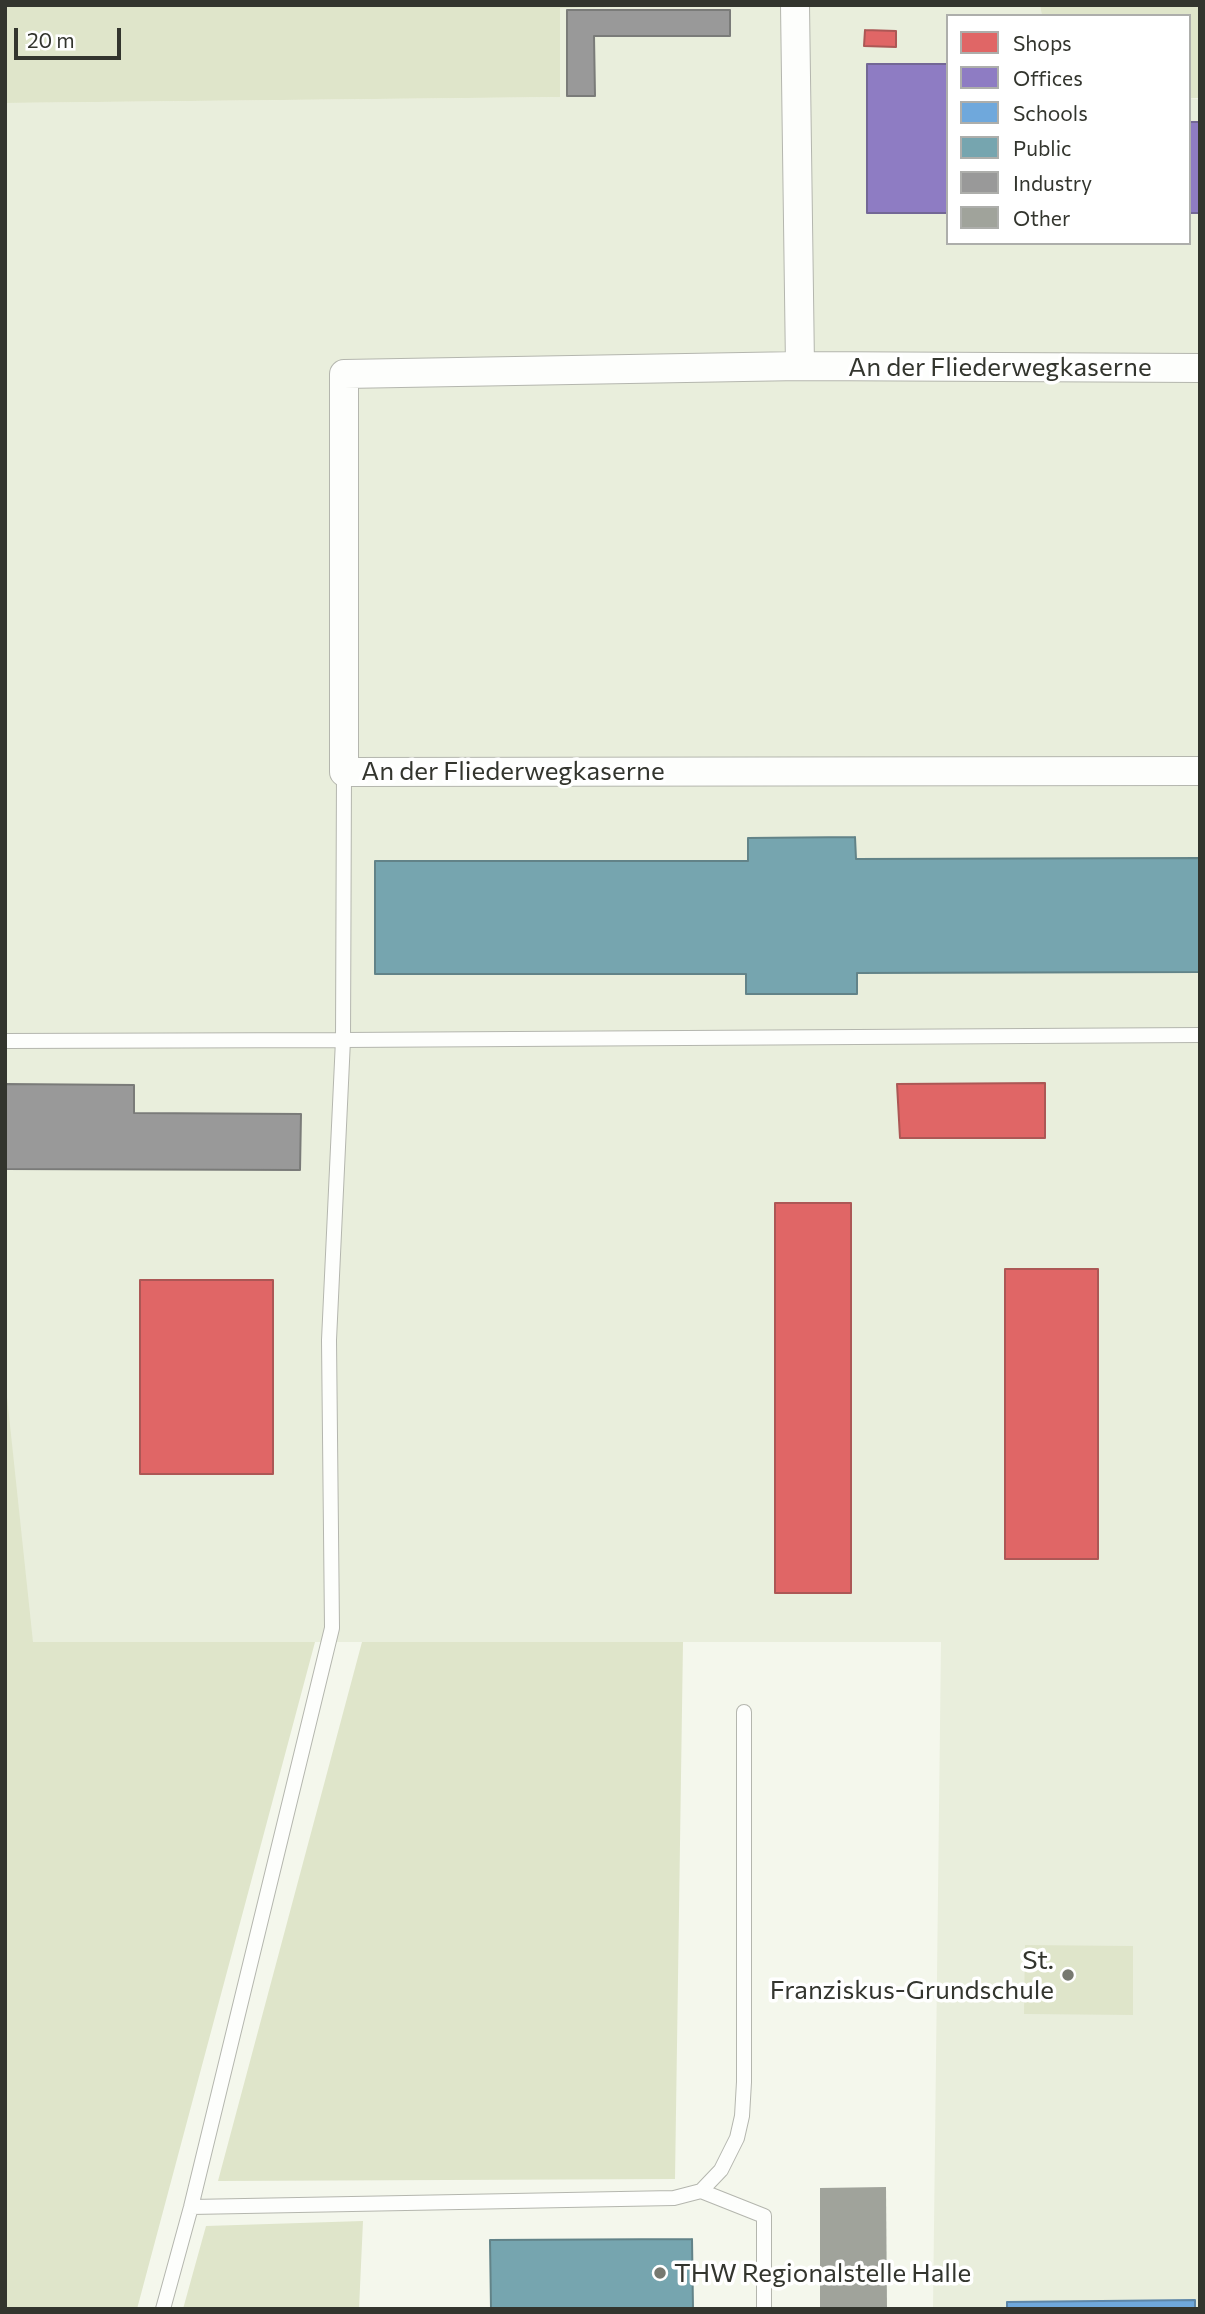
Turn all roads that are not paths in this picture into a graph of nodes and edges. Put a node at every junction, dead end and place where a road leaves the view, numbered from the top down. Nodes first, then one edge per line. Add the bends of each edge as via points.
1 (795, 5) edge
2 (800, 366) junction
3 (1200, 368) edge
4 (1200, 771) edge
5 (344, 772) junction
6 (1200, 1035) edge
7 (344, 1040) junction
8 (5, 1041) edge
9 (744, 1712) dead end
10 (701, 2192) junction
11 (191, 2207) junction
12 (163, 2309) edge
13 (764, 2309) edge

1 - 2 street
2 - 3 street, An der Fliederwegkaserne
2 - 5 street, An der Fliederwegkaserne via 344,374
4 - 5 street, An der Fliederwegkaserne
5 - 7 lane
6 - 7 lane
7 - 8 lane
7 - 11 lane via 329,1340 332,1628
9 - 10 lane via 742,2116 721,2169
10 - 11 lane via 674,2198
10 - 13 lane via 764,2216
11 - 12 lane

